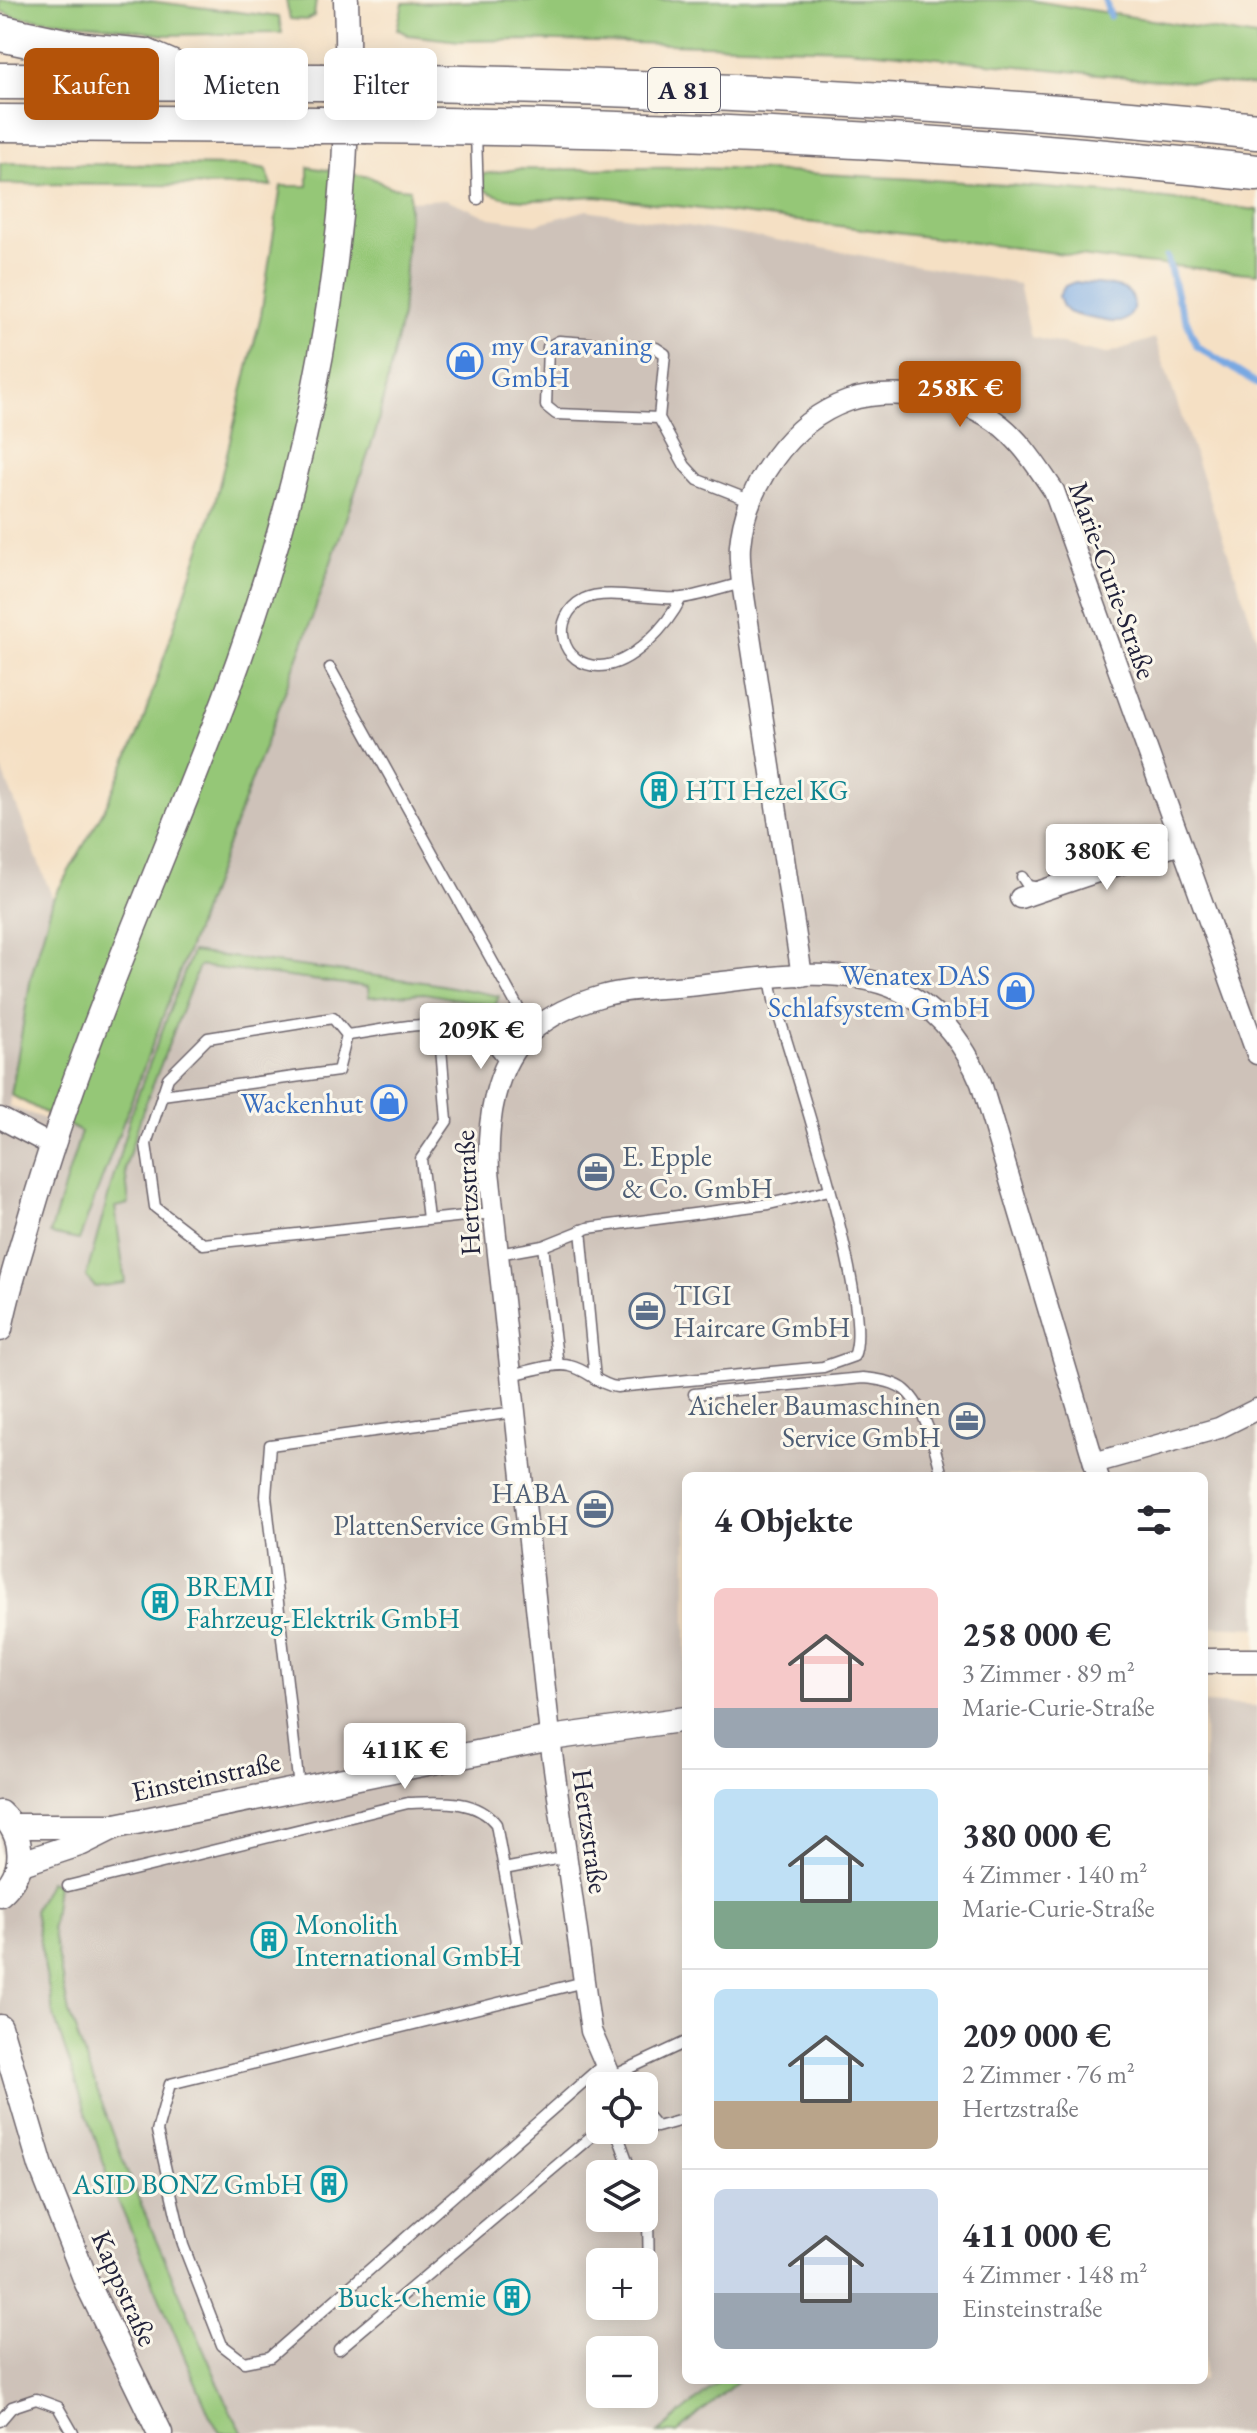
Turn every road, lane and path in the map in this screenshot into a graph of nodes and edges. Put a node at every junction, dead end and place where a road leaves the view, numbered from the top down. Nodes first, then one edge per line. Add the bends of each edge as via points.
1 (346, 0) edge
2 (0, 33) edge
3 (175, 70) edge
4 (0, 81) edge
5 (175, 81) edge
6 (308, 82) edge
7 (0, 123) edge
8 (477, 126) junction
9 (1257, 131) edge
10 (1257, 173) edge
11 (478, 199) dead end
12 (659, 418) junction
13 (752, 501) junction
14 (742, 583) junction
15 (681, 598) junction
16 (330, 668) dead end
17 (1180, 844) junction
18 (1021, 888) dead end
19 (802, 976) junction
20 (770, 978) junction
21 (439, 1024) junction
22 (531, 1031) junction
23 (347, 1035) junction
24 (1257, 1054) edge
25 (507, 1064) junction
26 (162, 1095) junction
27 (0, 1118) edge
28 (51, 1145) junction
29 (829, 1190) junction
30 (493, 1213) junction
31 (428, 1219) junction
32 (581, 1230) junction
33 (543, 1246) junction
34 (498, 1254) junction
35 (0, 1329) edge
36 (558, 1365) junction
37 (511, 1375) junction
38 (595, 1379) junction
39 (694, 1394) dead end
40 (1257, 1409) edge
41 (515, 1412) junction
42 (1096, 1469) edge
43 (941, 1472) edge
44 (1208, 1661) edge
45 (1257, 1661) edge
46 (682, 1720) edge
47 (551, 1738) junction
48 (299, 1788) junction
49 (6, 1819) edge
50 (116, 1826) junction
51 (566, 1857) junction
52 (19, 1864) junction
53 (504, 1869) junction
54 (68, 1886) dead end
55 (0, 1894) edge
56 (478, 1961) dead end
57 (584, 1982) junction
58 (0, 2027) edge
59 (682, 2044) edge
60 (610, 2072) edge
61 (625, 2072) edge
62 (586, 2100) edge
63 (682, 2120) edge
64 (658, 2127) edge
65 (586, 2141) edge
66 (339, 2349) dead end
67 (0, 2421) edge
68 (73, 2433) edge
69 (160, 2433) edge

1 - 28 street via 348,98 339,238 307,428 274,553 225,699
2 - 3 highway via 84,51 145,57
4 - 5 highway, A 81
6 - 9 highway, A 81, bridge via 832,97
7 - 8 highway, A 81, bridge
8 - 10 highway, A 81 via 842,140
8 - 11 lane
12 - 12 lane via 556,414 546,406 548,347 559,341 656,348 665,354
12 - 13 lane via 698,480
13 - 14 street, Marie-Curie-Straße via 740,546
13 - 17 street, Marie-Curie-Straße via 785,445 810,421 848,400 928,395 994,420 1021,443 1054,491
14 - 15 lane
14 - 19 street, Marie-Curie-Straße
15 - 15 lane via 586,598 568,611 561,632 564,643 591,666 612,666 648,642 673,616
16 - 22 lane
17 - 18 street via 1046,889
17 - 24 street, Marie-Curie-Straße
19 - 20 street, Hertzstraße
19 - 42 street, Hertzstraße via 842,975 898,990 932,1012 961,1043 988,1103
20 - 22 street, Hertzstraße via 606,995 578,1004
20 - 29 lane
21 - 23 lane
21 - 25 lane via 460,1026 485,1038
21 - 31 lane via 447,1121 421,1159
22 - 25 street, Hertzstraße
23 - 26 lane via 338,1071
23 - 26 lane via 333,1018 208,1038 168,1078
25 - 30 street, Hertzstraße via 487,1133
26 - 31 lane via 146,1144 155,1207 203,1244
27 - 28 street
28 - 35 street
29 - 32 lane via 769,1204
29 - 38 lane via 855,1302 854,1356 823,1367 617,1387
30 - 31 lane
30 - 34 street, Hertzstraße
32 - 33 lane
32 - 38 lane
33 - 34 lane
33 - 36 lane
34 - 37 street, Hertzstraße
36 - 37 lane
36 - 38 lane via 570,1365
37 - 41 street, Hertzstraße
39 - 43 lane via 885,1380 905,1390 919,1412
40 - 42 street via 1219,1428
41 - 47 street, Hertzstraße
41 - 48 lane via 270,1445 266,1496
44 - 45 street
46 - 47 street, Einsteinstraße
47 - 48 street, Einsteinstraße
47 - 51 street, Hertzstraße
48 - 50 street, Einsteinstraße
49 - 50 street, Einsteinstraße
49 - 52 street via 19,1844
50 - 52 street, Einsteinstraße
51 - 53 lane
51 - 57 street, Hertzstraße
52 - 55 street
53 - 54 lane via 496,1824 486,1812 462,1804 408,1803
53 - 56 lane via 517,1941 513,1953
57 - 60 street, Hertzstraße via 591,2031
57 - 62 lane via 170,2084 157,2131 183,2245 222,2345 244,2362 270,2357
58 - 69 street, Kappstraße via 47,2181 87,2283
59 - 61 lane
63 - 64 lane
65 - 66 lane
67 - 68 lane via 12,2407 36,2399 58,2407

